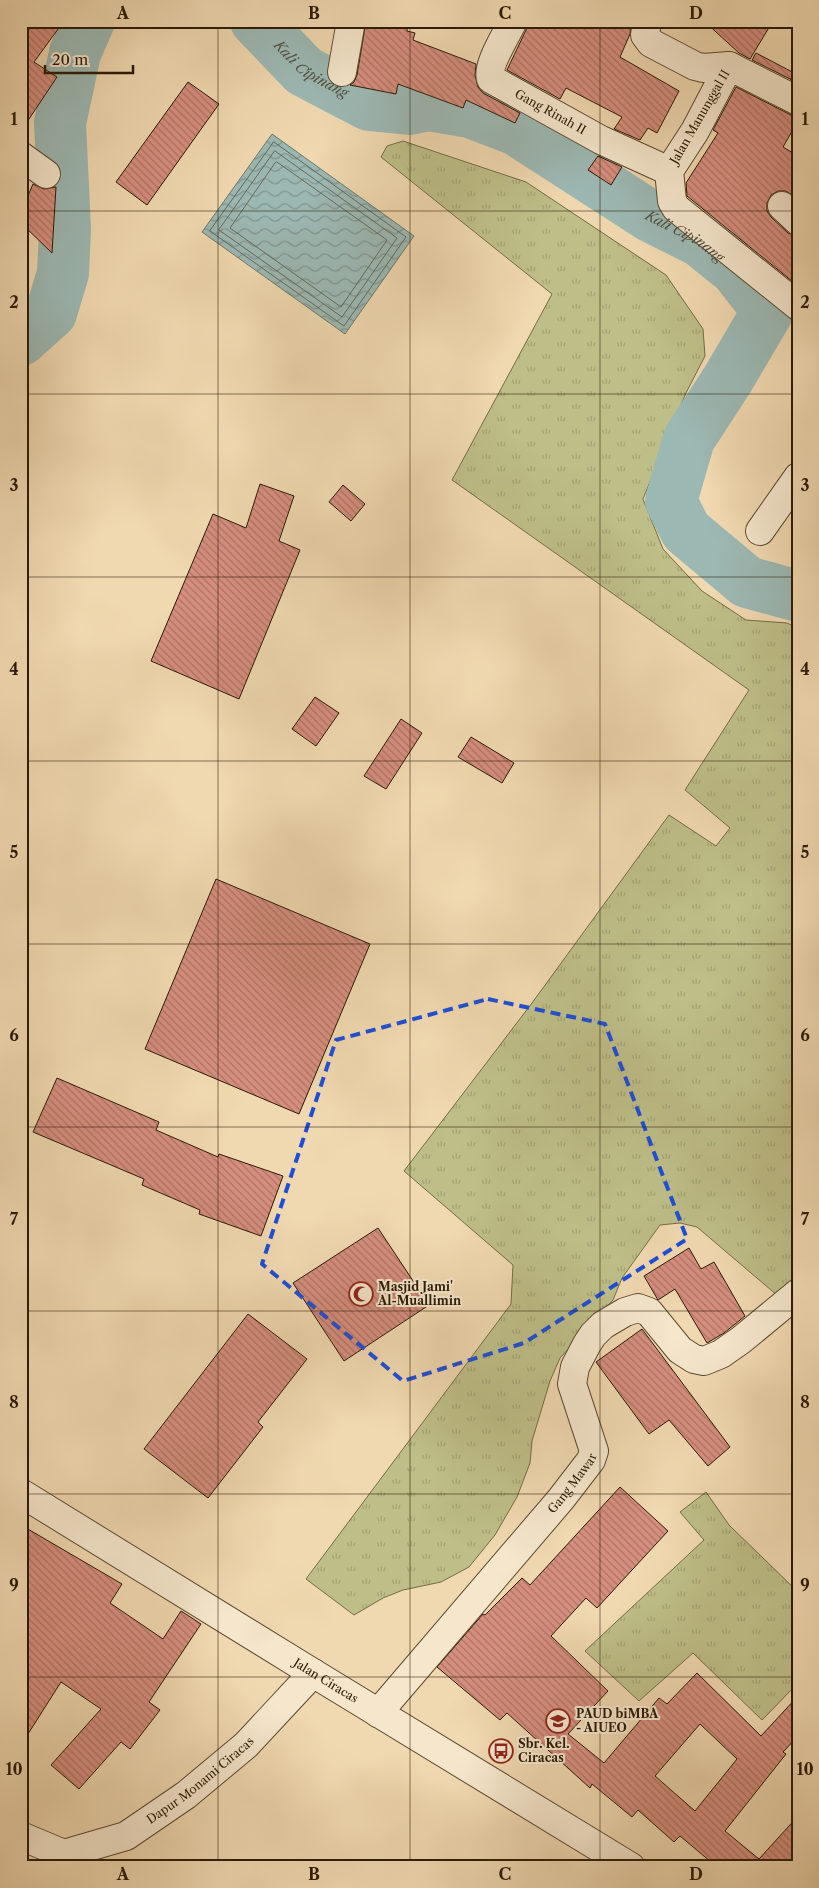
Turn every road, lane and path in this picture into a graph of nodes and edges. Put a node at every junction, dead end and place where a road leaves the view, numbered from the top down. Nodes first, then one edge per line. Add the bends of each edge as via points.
1 (351, 21) edge
2 (513, 21) edge
3 (646, 21) edge
4 (729, 66) junction
5 (342, 72) dead end
6 (798, 101) edge
7 (21, 156) edge
8 (669, 171) junction
9 (46, 174) dead end
10 (796, 301) edge
11 (798, 477) edge
12 (760, 531) dead end
13 (798, 1293) edge
14 (21, 1493) edge
15 (313, 1673) junction
16 (378, 1713) junction
17 (21, 1836) edge
18 (64, 1860) edge
19 (628, 1866) edge

1 - 5 street
2 - 8 street, Gang Rinah II via 494,59 489,74 491,78 601,140
3 - 4 street, Jalan Manunggal II via 645,35 651,43 696,66
4 - 6 street
4 - 8 street, Jalan Manunggal II via 695,131
7 - 9 street
8 - 10 street, Jalan Manunggal II via 672,201 676,208
11 - 12 street
13 - 16 street, Gang Mawar via 741,1340 704,1361 680,1350 649,1312 638,1308 625,1312 593,1335 575,1367 572,1384 594,1451 591,1460
14 - 15 street, Jalan Ciracas
15 - 16 street, Jalan Ciracas
15 - 18 street, Dapur Monami Ciracas via 246,1745 186,1795 126,1836
16 - 19 street, Jalan Ciracas
17 - 18 street, Dapur Monami Ciracas

